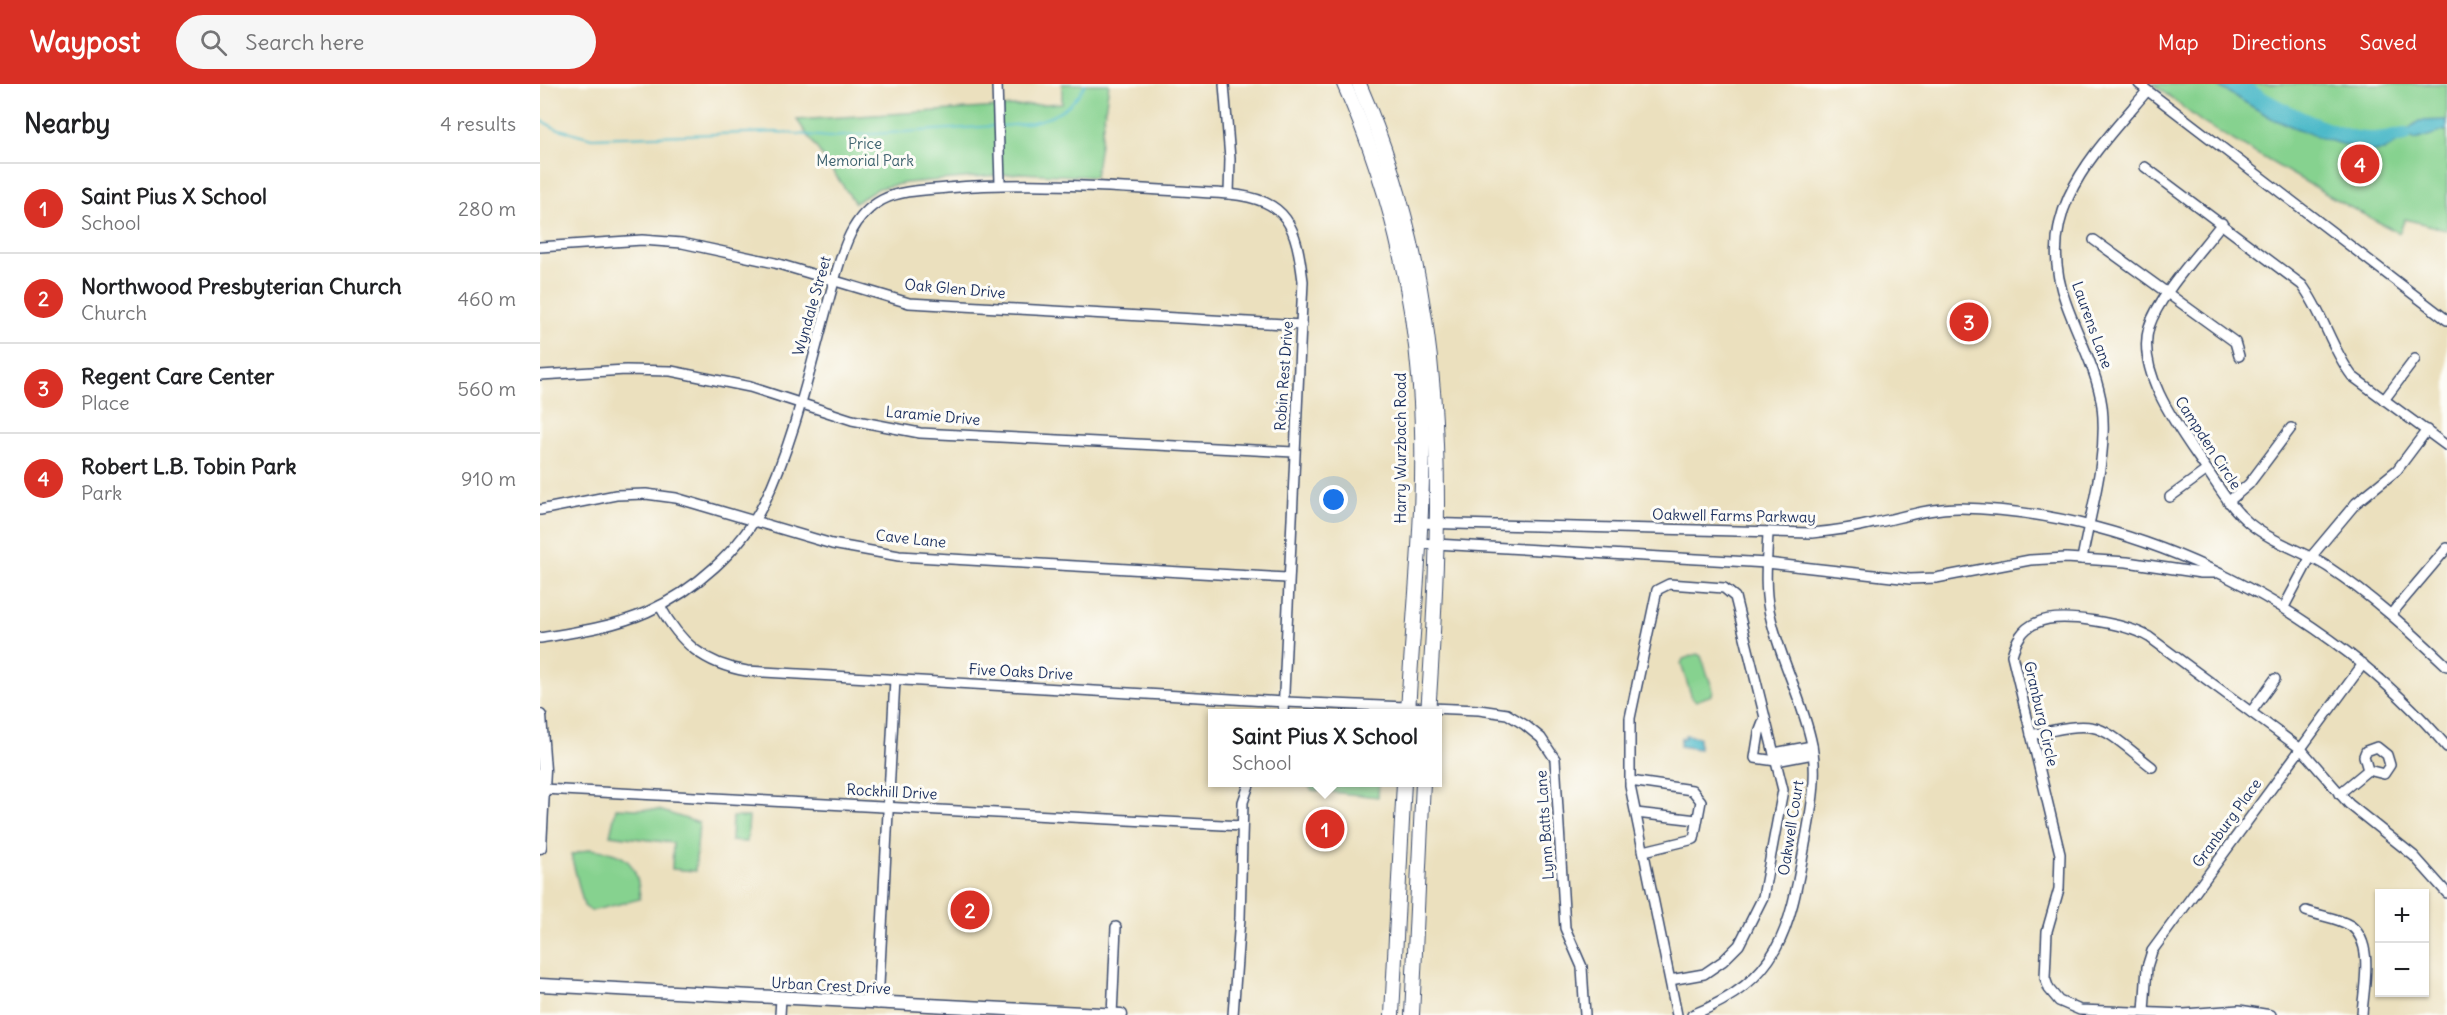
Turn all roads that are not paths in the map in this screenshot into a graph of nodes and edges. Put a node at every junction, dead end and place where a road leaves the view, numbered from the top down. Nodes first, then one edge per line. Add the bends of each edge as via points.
1 (997, 84) edge
2 (1224, 84) edge
3 (1344, 84) edge
4 (1359, 84) edge
5 (2139, 84) edge
6 (2147, 91) junction
7 (1363, 109) junction
8 (2145, 167) dead end
9 (1000, 183) junction
10 (1229, 194) junction
11 (2222, 223) junction
12 (2094, 240) dead end
13 (540, 247) edge
14 (834, 280) junction
15 (2168, 294) junction
16 (2447, 320) edge
17 (1302, 326) junction
18 (2239, 356) dead end
19 (2415, 359) dead end
20 (540, 375) edge
21 (1427, 386) junction
22 (2384, 400) junction
23 (800, 402) junction
24 (1436, 414) junction
25 (1421, 416) junction
26 (2291, 429) dead end
27 (2427, 430) junction
28 (2447, 446) edge
29 (1294, 452) junction
30 (2208, 470) junction
31 (2170, 497) dead end
32 (2228, 502) junction
33 (540, 510) edge
34 (753, 520) junction
35 (1419, 523) junction
36 (1438, 525) junction
37 (2088, 526) junction
38 (1768, 533) junction
39 (1418, 543) junction
40 (1437, 544) junction
41 (2160, 547) junction
42 (2447, 548) edge
43 (2310, 558) junction
44 (2082, 559) junction
45 (1767, 563) junction
46 (2156, 565) junction
47 (2216, 573) junction
48 (1287, 578) junction
49 (660, 606) junction
50 (2284, 607) junction
51 (2392, 614) junction
52 (540, 638) edge
53 (2363, 664) junction
54 (2447, 666) edge
55 (895, 679) junction
56 (2275, 679) dead end
57 (1285, 702) junction
58 (1284, 709) edge
59 (1393, 709) edge
60 (1408, 709) edge
61 (1428, 709) edge
62 (1442, 711) edge
63 (2251, 712) junction
64 (540, 716) edge
65 (1764, 720) junction
66 (2031, 735) junction
67 (2447, 747) edge
68 (2301, 749) junction
69 (1813, 750) junction
70 (1775, 757) junction
71 (2152, 766) dead end
72 (2368, 770) dead end
73 (1630, 781) junction
74 (1249, 787) edge
75 (1404, 787) edge
76 (1424, 787) edge
77 (541, 789) edge
78 (2339, 794) junction
79 (890, 807) junction
80 (1636, 813) junction
81 (1697, 820) junction
82 (1242, 826) junction
83 (540, 847) edge
84 (1644, 851) junction
85 (2447, 893) edge
86 (2306, 911) dead end
87 (1116, 927) dead end
88 (1670, 980) junction
89 (540, 986) edge
90 (781, 998) junction
91 (879, 1004) junction
92 (963, 1011) edge
93 (2144, 1012) junction
94 (1112, 1014) edge
95 (780, 1015) edge
96 (1121, 1015) edge
97 (1233, 1015) edge
98 (1392, 1015) edge
99 (1412, 1015) edge
100 (1585, 1015) edge
101 (1677, 1015) edge
102 (1692, 1015) edge
103 (2271, 1015) edge
104 (2362, 1015) edge

1 - 9 street
2 - 10 street
3 - 7 main road, Harry Wurzbach Road
4 - 7 main road, Harry Wurzbach Road
5 - 6 street
6 - 16 street
6 - 37 street, Laurens Lane via 2077,178 2057,234 2065,300 2101,405 2102,454
7 - 21 main road, Harry Wurzbach Road via 1392,219 1426,315
8 - 11 street
9 - 10 street, Wyndale Street
9 - 14 street, Wyndale Street via 930,189 883,200 855,224
10 - 17 street, Robin Rest Drive via 1263,200 1279,211 1290,226 1298,244 1303,281
11 - 15 street, Campden Circle
11 - 22 street via 2302,285 2342,362 2363,386
12 - 15 street
13 - 14 street, Oak Glen Drive via 642,240 682,243
14 - 17 street, Oak Glen Drive via 909,303
14 - 23 street, Wyndale Street
15 - 18 street via 2235,342
15 - 30 street, Campden Circle via 2149,328 2148,362 2184,438
17 - 29 street, Robin Rest Drive
19 - 22 street
20 - 23 street, Laramie Drive via 671,371
21 - 24 main road, Harry Wurzbach Road
21 - 25 main road, Harry Wurzbach Road
22 - 27 street
23 - 29 street, Laramie Drive via 852,420 920,433
23 - 34 street, Wyndale Street via 776,475
24 - 25 street
24 - 36 main road, Harry Wurzbach Road
25 - 35 main road, Harry Wurzbach Road
26 - 32 street via 2249,484
27 - 28 street
27 - 43 street via 2397,470 2356,503
29 - 48 street, Robin Rest Drive
30 - 31 street
30 - 32 street, Campden Circle
32 - 43 street, Campden Circle via 2259,530
33 - 34 street, Cave Lane via 616,495 646,494 676,498
34 - 48 street, Cave Lane via 832,544 899,556
34 - 49 street, Wyndale Street via 708,573
35 - 36 street, Oakwell Farms Parkway
35 - 39 main road, Harry Wurzbach Road
36 - 38 street, Oakwell Farms Parkway
36 - 40 main road, Harry Wurzbach Road
37 - 38 street, Oakwell Farms Parkway via 1959,508 1924,511 1830,531
37 - 41 street, Oakwell Farms Parkway
37 - 44 street, Laurens Lane
38 - 45 street, Oakwell Court
39 - 40 street, Oakwell Farms Parkway
39 - 60 main road, Harry Wurzbach Road
40 - 45 street, Oakwell Farms Parkway
40 - 61 main road, Harry Wurzbach Road
41 - 46 street
41 - 47 street, Oakwell Farms Parkway
42 - 51 street
43 - 50 street
43 - 51 street, Campden Circle
44 - 45 street, Oakwell Farms Parkway via 2030,560 1936,578 1910,579
44 - 46 street, Oakwell Farms Parkway
45 - 69 street, Oakwell Court via 1769,611
46 - 47 street, Oakwell Farms Parkway
47 - 50 street, Oakwell Farms Parkway
48 - 57 street, Robin Rest Drive
49 - 52 street, Wyndale Street via 624,621
49 - 55 street, Five Oaks Drive via 685,643 718,665 747,671
50 - 53 street, Oakwell Farms Parkway
51 - 54 street, Campden Circle
53 - 67 street, Oakwell Farms Parkway
53 - 68 street, Granburg Place
55 - 57 street, Five Oaks Drive
55 - 79 street
56 - 63 street
57 - 58 street, Robin Rest Drive
57 - 59 street, Five Oaks Drive
62 - 100 street, Lynn Batts Lane via 1507,714 1534,731 1552,752 1558,783 1565,928 1582,967
63 - 66 street, Granburg Circle via 2138,631 2082,620 2047,620 2022,633 2012,655
63 - 68 street, Granburg Circle
64 - 77 street via 544,765
65 - 70 street
65 - 70 street via 1755,758
65 - 73 street via 1735,597 1724,588 1669,584 1657,590 1630,718
66 - 71 street via 2075,725 2096,726
66 - 93 street, Granburg Circle via 2060,854 2059,889 2047,931 2045,978 2049,989 2069,1007
68 - 78 street, Granburg Circle
68 - 93 street, Granburg Place via 2152,951
69 - 70 street
69 - 102 street, Oakwell Court via 1812,806 1795,897 1782,941 1755,977 1738,992
70 - 88 street via 1784,790 1763,897 1739,945 1723,961 1704,974
72 - 78 street
73 - 80 street
73 - 81 street via 1692,790 1701,801
74 - 82 street
75 - 98 main road
76 - 99 main road
77 - 79 street, Rockhill Drive
77 - 83 street
78 - 85 street, Granburg Circle via 2414,856
79 - 82 street, Rockhill Drive
79 - 91 street
80 - 81 street
80 - 84 street
81 - 84 street via 1694,839
82 - 97 street
84 - 88 street
86 - 104 street via 2351,927 2363,940
87 - 94 street
88 - 101 street
89 - 90 street, Urban Crest Drive
90 - 91 street, Urban Crest Drive
90 - 95 street
91 - 92 street, Urban Crest Drive
92 - 94 street, Urban Crest Drive
93 - 103 street, Granburg Circle via 2196,1014 2238,1010
94 - 96 street, Urban Crest Drive

